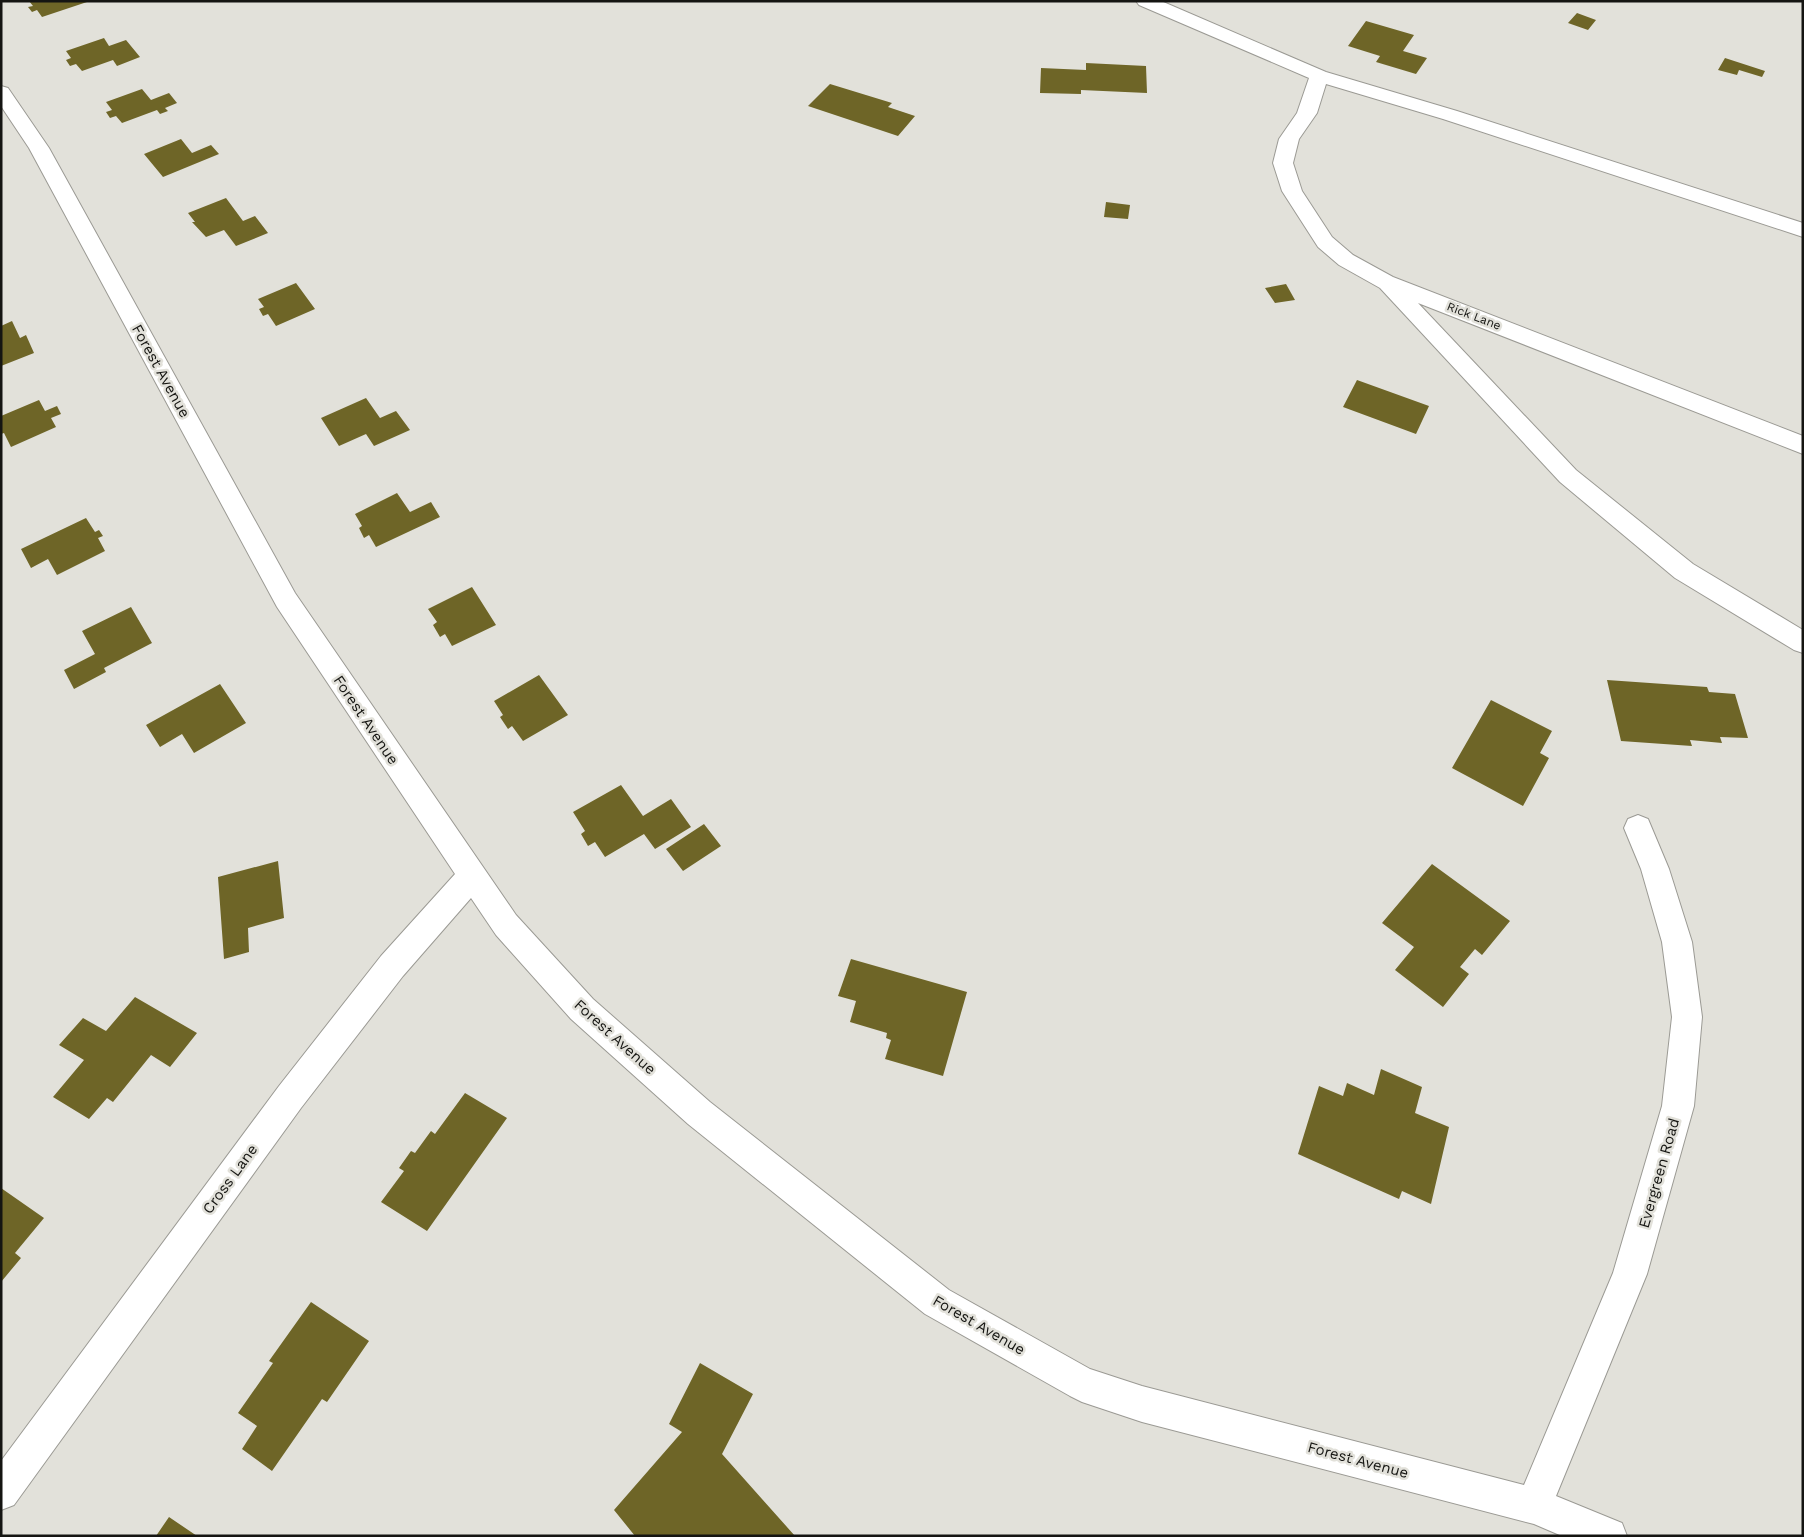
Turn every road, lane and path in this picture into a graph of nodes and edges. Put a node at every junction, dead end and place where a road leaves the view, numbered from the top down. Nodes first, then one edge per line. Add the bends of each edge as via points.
1 (1145, 1) edge
2 (1319, 76) junction
3 (1, 92) edge
4 (1803, 230) edge
5 (1385, 282) junction
6 (1803, 445) edge
7 (1803, 643) edge
8 (1638, 828) dead end
9 (472, 876) junction
10 (1, 1492) edge
11 (1534, 1506) junction
12 (1609, 1536) edge

1 - 2 street
2 - 4 street via 1450,115
2 - 5 street, Rick Lane via 1307,113 1289,139 1283,163 1292,191 1325,242 1346,260
3 - 9 street, Forest Avenue via 39,148 286,600
5 - 6 street, Rick Lane
5 - 7 street via 1568,476 1684,571
8 - 11 street, Evergreen Road via 1655,869 1677,942 1687,1017 1678,1106 1630,1274
9 - 10 street, Cross Lane via 392,966 290,1097
9 - 11 street, Forest Avenue via 506,925 582,1009 699,1113 937,1302 1082,1384 1142,1404
11 - 12 street, Forest Avenue

